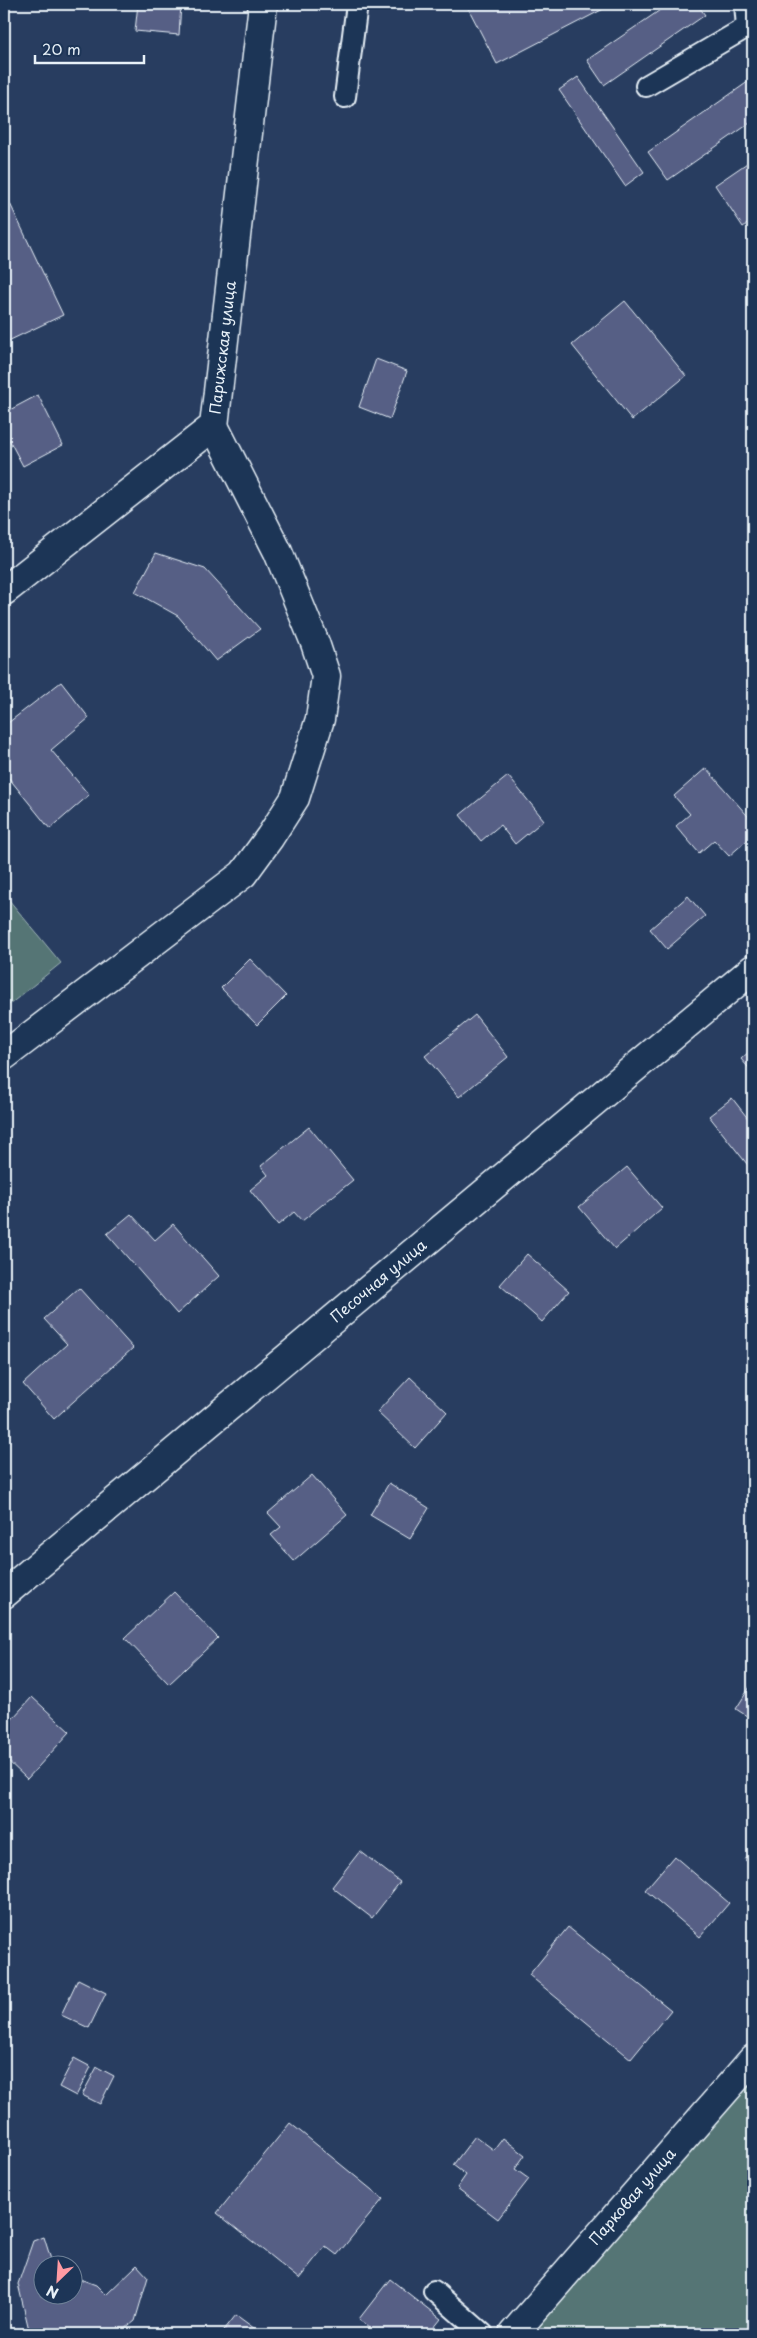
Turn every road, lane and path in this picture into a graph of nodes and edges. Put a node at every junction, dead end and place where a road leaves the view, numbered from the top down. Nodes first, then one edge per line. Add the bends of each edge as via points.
1 (263, 4) edge
2 (357, 4) edge
3 (744, 4) edge
4 (646, 86) dead end
5 (345, 97) dead end
6 (214, 426) junction
7 (4, 591) edge
8 (753, 969) edge
9 (4, 1056) edge
10 (4, 1594) edge
11 (753, 2060) edge
12 (434, 2291) dead end
13 (483, 2334) edge
14 (513, 2334) edge

1 - 6 street, Парижская улица
2 - 5 lane
3 - 4 lane via 747,27
6 - 7 street, Парижская улица
6 - 9 street via 278,552 326,676 320,719 306,765 295,798 243,874
8 - 10 street, Песочная улица
11 - 14 street, Парковая улица
12 - 13 lane

